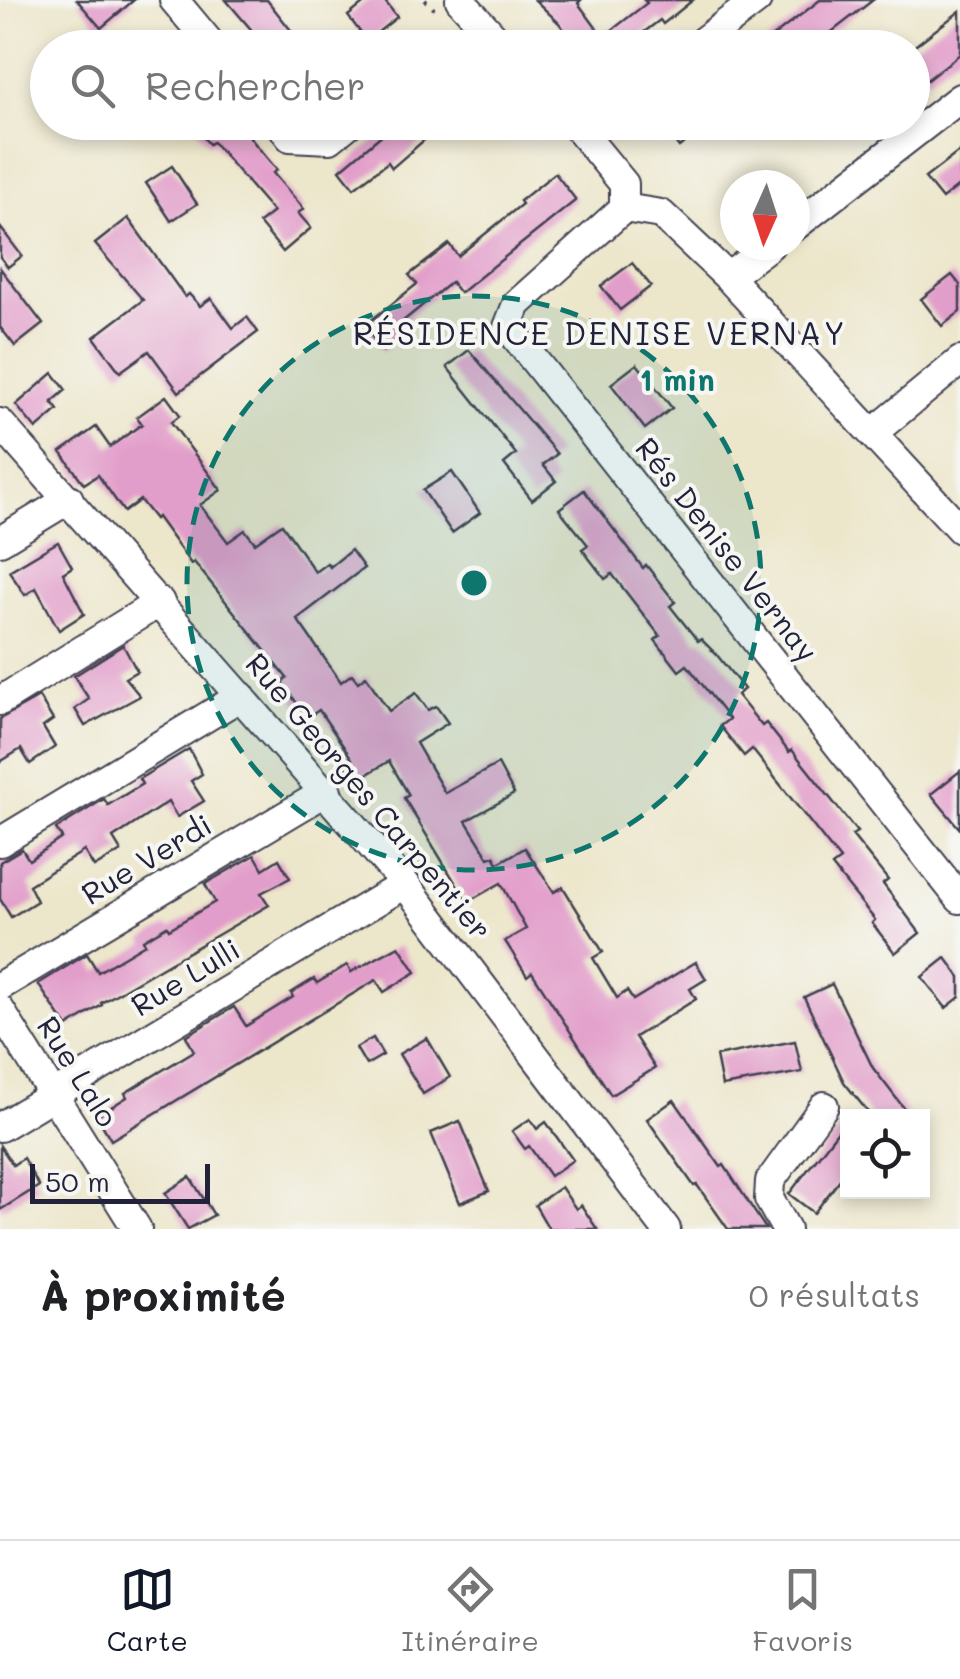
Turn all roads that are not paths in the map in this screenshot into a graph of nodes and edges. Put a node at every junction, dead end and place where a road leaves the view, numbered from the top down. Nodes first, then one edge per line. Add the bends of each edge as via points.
1 (174, 0) edge
2 (460, 0) edge
3 (757, 0) edge
4 (199, 30) edge
5 (488, 30) edge
6 (718, 30) edge
7 (960, 98) edge
8 (930, 121) edge
9 (593, 140) edge
10 (906, 140) edge
11 (624, 208) junction
12 (810, 214) edge
13 (750, 260) edge
14 (728, 277) junction
15 (960, 361) edge
16 (0, 423) edge
17 (874, 432) junction
18 (69, 499) junction
19 (960, 529) edge
20 (0, 541) edge
21 (160, 602) junction
22 (241, 696) junction
23 (0, 701) edge
24 (327, 791) junction
25 (0, 842) edge
26 (405, 884) junction
27 (960, 899) edge
28 (0, 986) edge
29 (0, 1010) edge
30 (54, 1095) junction
31 (824, 1106) dead end
32 (0, 1128) edge
33 (137, 1229) edge
34 (666, 1229) edge
35 (786, 1229) edge

1 - 4 street
2 - 5 street
3 - 6 street
7 - 8 street
9 - 11 street via 624,184
10 - 12 street
11 - 14 street via 661,214
11 - 27 street, Rés Denise Vernay via 517,304 508,327
13 - 14 street
14 - 17 street
15 - 17 street
16 - 18 street, Rue Georges Carpentier
17 - 19 street
18 - 20 street
18 - 21 street, Rue Georges Carpentier
21 - 22 street, Rue Georges Carpentier
21 - 23 street
22 - 24 street, Rue Georges Carpentier
22 - 25 street
24 - 26 street, Rue Georges Carpentier
24 - 28 street, Rue Verdi
26 - 30 street, Rue Lulli
26 - 34 street, Rue Georges Carpentier
29 - 30 street, Rue Lalo
30 - 32 street, Rue Lulli
30 - 33 street, Rue Lalo
31 - 35 street via 770,1181 769,1199

